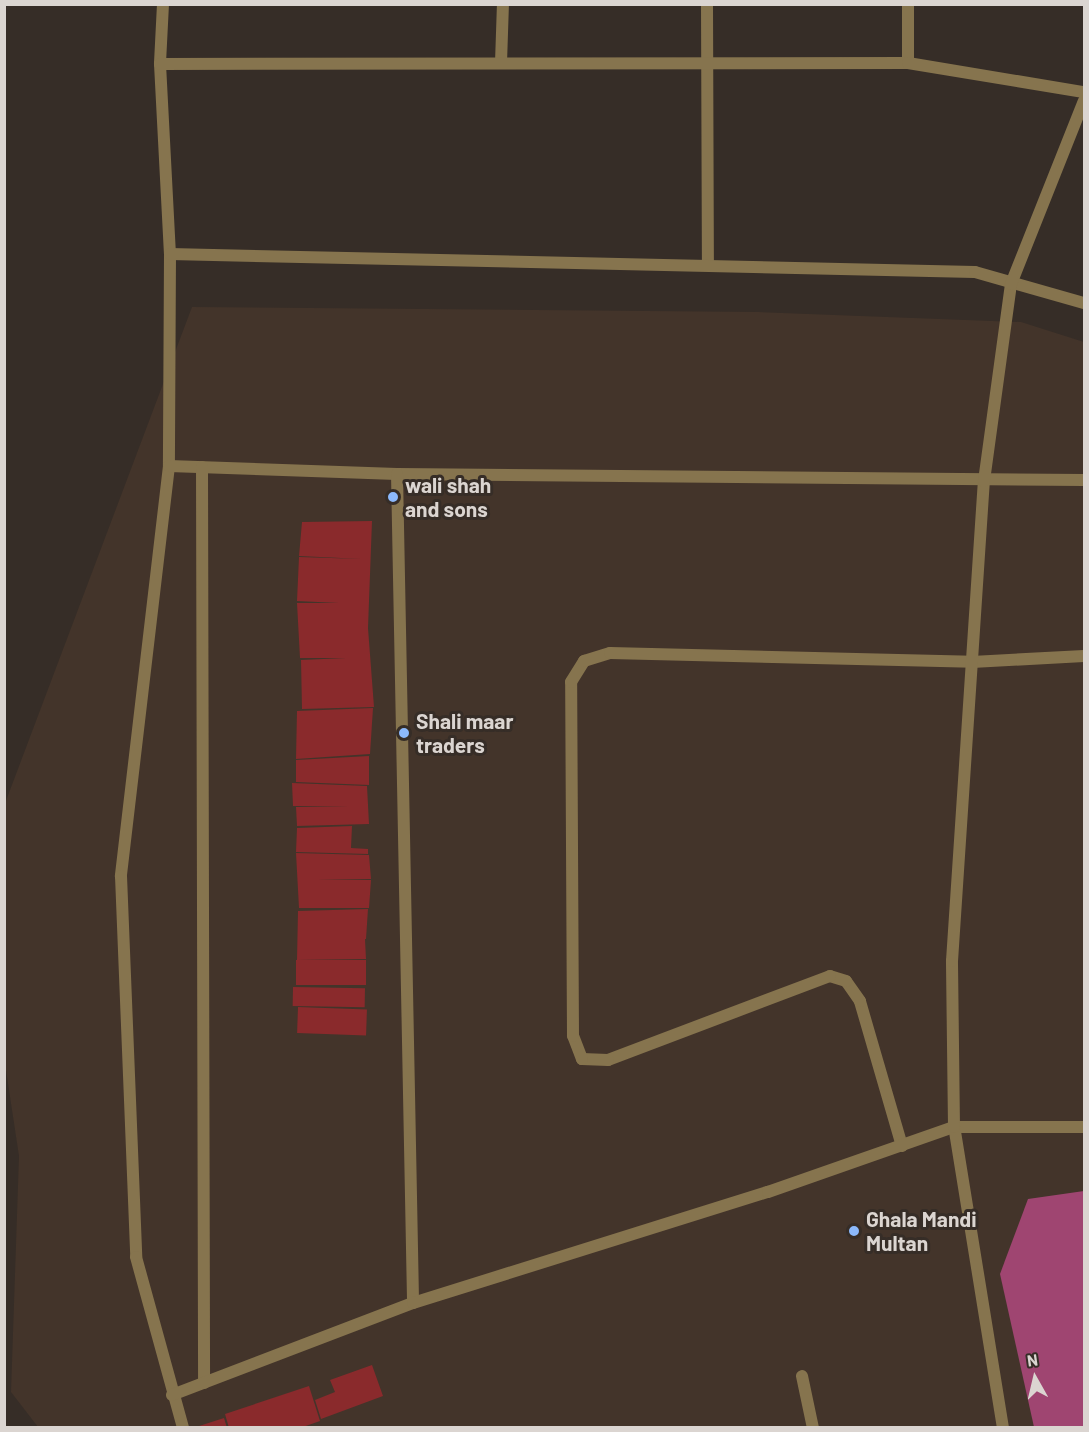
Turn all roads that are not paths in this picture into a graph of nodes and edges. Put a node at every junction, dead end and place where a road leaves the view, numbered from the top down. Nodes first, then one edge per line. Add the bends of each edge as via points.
1 (163, 4) edge
2 (502, 4) edge
3 (707, 4) edge
4 (908, 4) edge
5 (501, 63) junction
6 (908, 63) junction
7 (160, 64) junction
8 (705, 67) junction
9 (1084, 92) edge
10 (1084, 101) edge
11 (170, 254) junction
12 (708, 265) junction
13 (1011, 284) junction
14 (1084, 303) edge
15 (169, 466) junction
16 (202, 467) junction
17 (396, 474) junction
18 (1084, 480) edge
19 (984, 481) junction
20 (1084, 656) edge
21 (972, 662) junction
22 (1084, 1127) edge
23 (954, 1128) junction
24 (902, 1146) junction
25 (413, 1303) junction
26 (802, 1376) dead end
27 (204, 1383) junction
28 (172, 1395) junction
29 (183, 1428) edge
30 (813, 1428) edge
31 (1003, 1428) edge

1 - 7 street
2 - 5 street
3 - 8 street
4 - 6 street
5 - 7 street
5 - 8 street
6 - 8 street
6 - 9 street
7 - 11 street
8 - 12 street
10 - 13 street
11 - 12 street
11 - 15 street
12 - 13 street via 975,272
13 - 14 street
13 - 19 street
15 - 16 street
15 - 28 street via 121,876 136,1257
16 - 17 street
16 - 27 street
17 - 19 street
17 - 25 street
18 - 19 street
19 - 21 street
20 - 21 street
21 - 23 street via 952,962
21 - 24 street via 610,653 584,661 571,682 573,1036 582,1059 608,1060 830,976 846,981 860,1001
22 - 23 street
23 - 24 street
23 - 31 street
24 - 25 street
25 - 27 street
26 - 30 street
27 - 28 street
28 - 29 street

